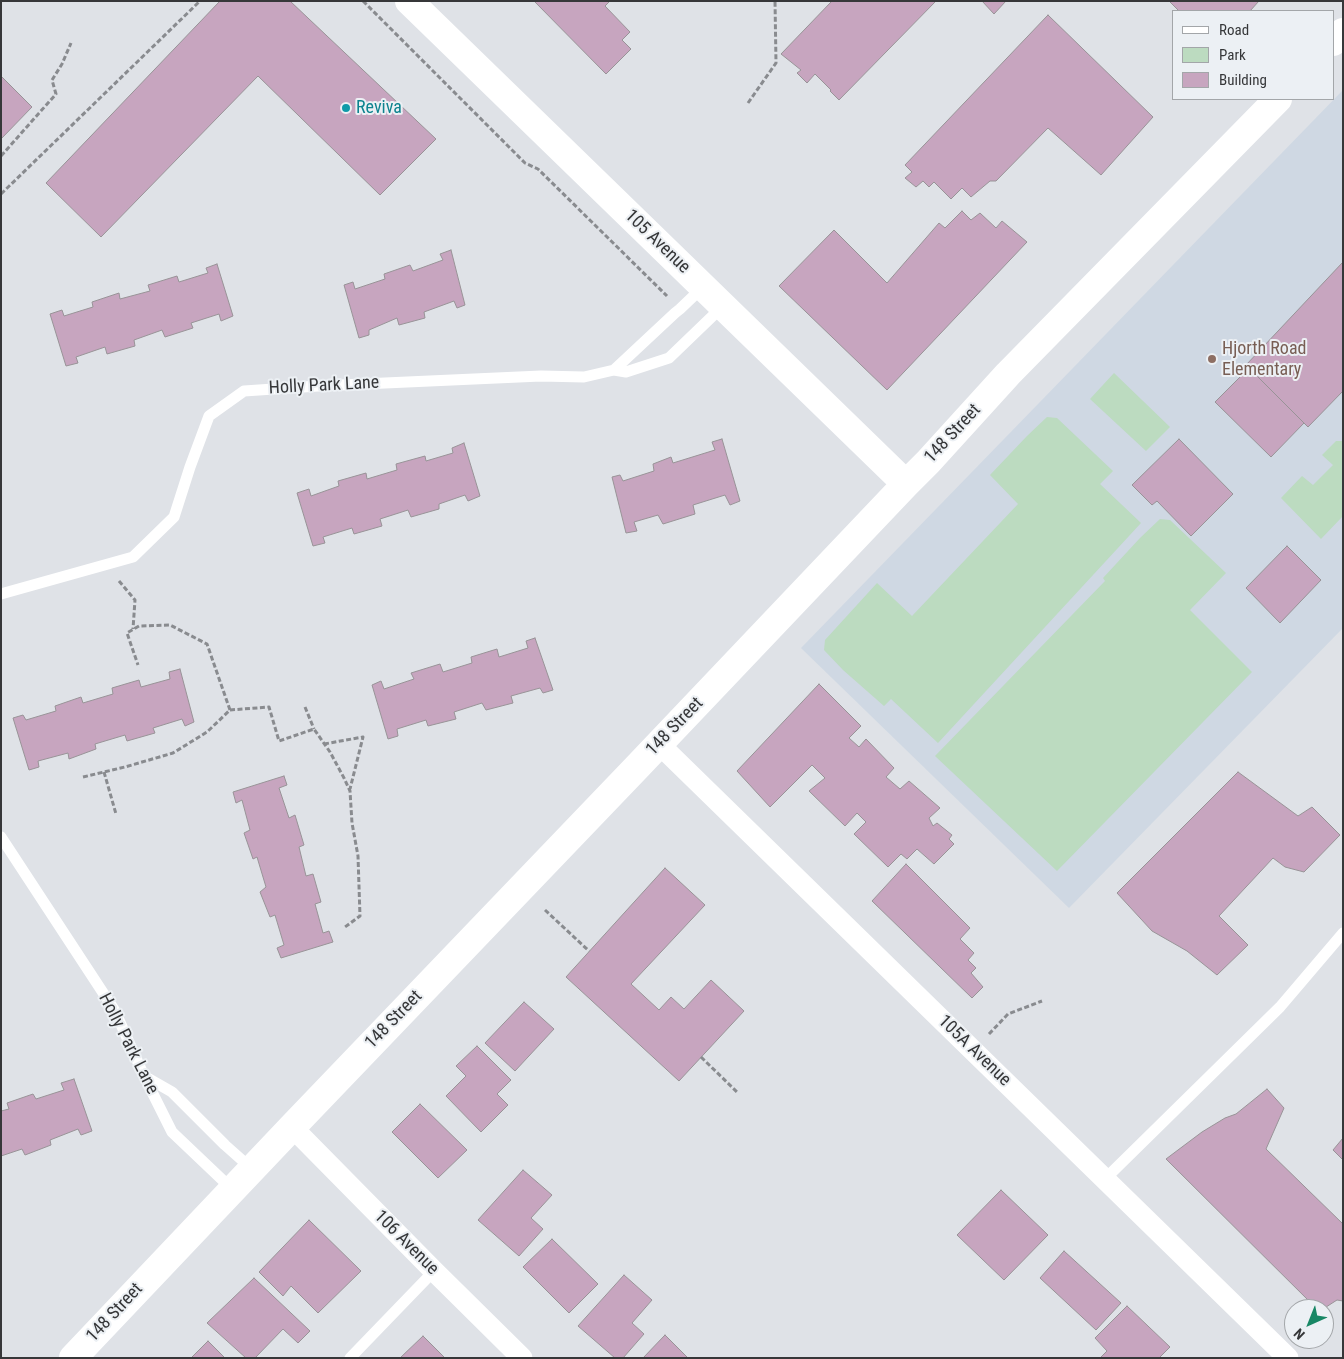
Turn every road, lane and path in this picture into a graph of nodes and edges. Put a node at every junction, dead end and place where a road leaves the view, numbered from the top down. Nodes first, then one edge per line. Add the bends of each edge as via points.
1 (200, 1) edge
2 (363, 1) edge
3 (409, 1) edge
4 (775, 1) edge
5 (1343, 32) edge
6 (1334, 41) edge
7 (71, 43) dead end
8 (1277, 100) edge
9 (748, 104) dead end
10 (1, 156) edge
11 (1, 194) edge
12 (703, 287) junction
13 (723, 306) junction
14 (680, 309) junction
15 (614, 370) junction
16 (906, 484) junction
17 (109, 563) junction
18 (1, 594) edge
19 (133, 630) junction
20 (138, 665) dead end
21 (305, 707) dead end
22 (230, 710) junction
23 (314, 729) junction
24 (324, 744) junction
25 (659, 744) junction
26 (104, 772) junction
27 (83, 777) dead end
28 (350, 789) junction
29 (116, 814) dead end
30 (1, 837) edge
31 (545, 910) dead end
32 (345, 927) dead end
33 (1343, 934) edge
34 (589, 951) dead end
35 (1042, 1001) dead end
36 (989, 1034) dead end
37 (701, 1057) dead end
38 (144, 1076) junction
39 (738, 1093) dead end
40 (292, 1127) junction
41 (252, 1169) junction
42 (1105, 1179) junction
43 (233, 1190) junction
44 (434, 1271) junction
45 (73, 1358) edge
46 (350, 1358) edge
47 (522, 1358) edge
48 (1288, 1358) edge

1 - 11 path
2 - 14 path via 525,163 538,169
3 - 12 main road, 105 Avenue
4 - 9 path via 776,63
5 - 6 main road
7 - 10 path via 52,80 56,94
8 - 16 main road, 148 Street via 1008,374
12 - 13 main road, 105 Avenue
12 - 14 lane
13 - 15 lane, Holly Park Lane via 669,358 626,372
13 - 16 main road, 105 Avenue
14 - 15 lane
15 - 17 lane, Holly Park Lane via 584,377 541,376 244,391 209,416 174,517 133,556
16 - 25 main road, 148 Street
17 - 18 lane, Holly Park Lane
17 - 19 path via 114,576 135,600
19 - 20 path via 127,633
19 - 22 path via 139,626 170,625 207,644
21 - 23 path
22 - 23 path via 270,707 279,741
22 - 26 path via 206,732 173,753
23 - 24 path
24 - 28 path
24 - 28 path via 363,738
25 - 40 main road, 148 Street
25 - 42 street, 105A Avenue
26 - 27 path
26 - 29 path
28 - 32 path via 358,856 360,916
30 - 38 lane, Holly Park Lane via 115,1011
31 - 34 path
33 - 42 lane via 1280,1007
35 - 36 path via 1008,1014
37 - 39 path
38 - 41 lane via 172,1092
38 - 43 lane, Holly Park Lane via 172,1132
40 - 41 main road, 148 Street
40 - 44 street, 106 Avenue
41 - 43 main road, 148 Street
42 - 48 street, 105A Avenue
43 - 45 main road, 148 Street
44 - 46 lane
44 - 47 street, 106 Avenue

